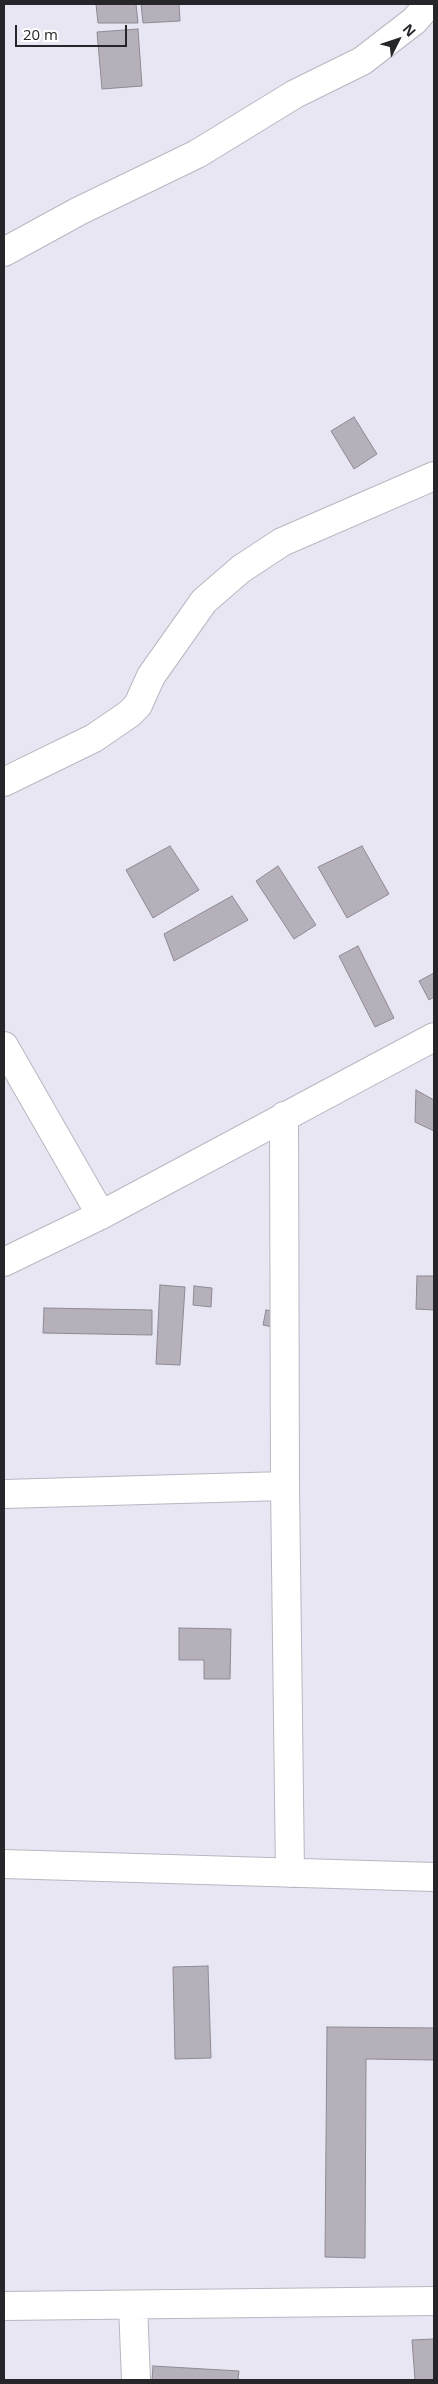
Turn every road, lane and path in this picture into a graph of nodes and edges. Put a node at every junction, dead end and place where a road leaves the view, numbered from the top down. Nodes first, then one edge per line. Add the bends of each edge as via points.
1 (429, 4) edge
2 (4, 252) edge
3 (434, 476) edge
4 (4, 782) edge
5 (434, 1037) edge
6 (4, 1046) edge
7 (284, 1116) junction
8 (101, 1215) junction
9 (4, 1262) edge
10 (285, 1486) junction
11 (4, 1494) edge
12 (4, 1864) edge
13 (290, 1873) junction
14 (434, 1877) edge
15 (434, 2301) edge
16 (133, 2305) junction
17 (4, 2306) edge
18 (136, 2380) edge

1 - 2 street via 414,21 362,61 295,94 197,154 79,211
3 - 4 street via 282,542 241,569 204,601 151,676 138,706 94,738
5 - 7 street
6 - 8 street
7 - 8 street
7 - 10 street
8 - 9 street
10 - 11 street
10 - 13 street
12 - 13 street
13 - 14 street
15 - 16 street
16 - 17 street
16 - 18 street

